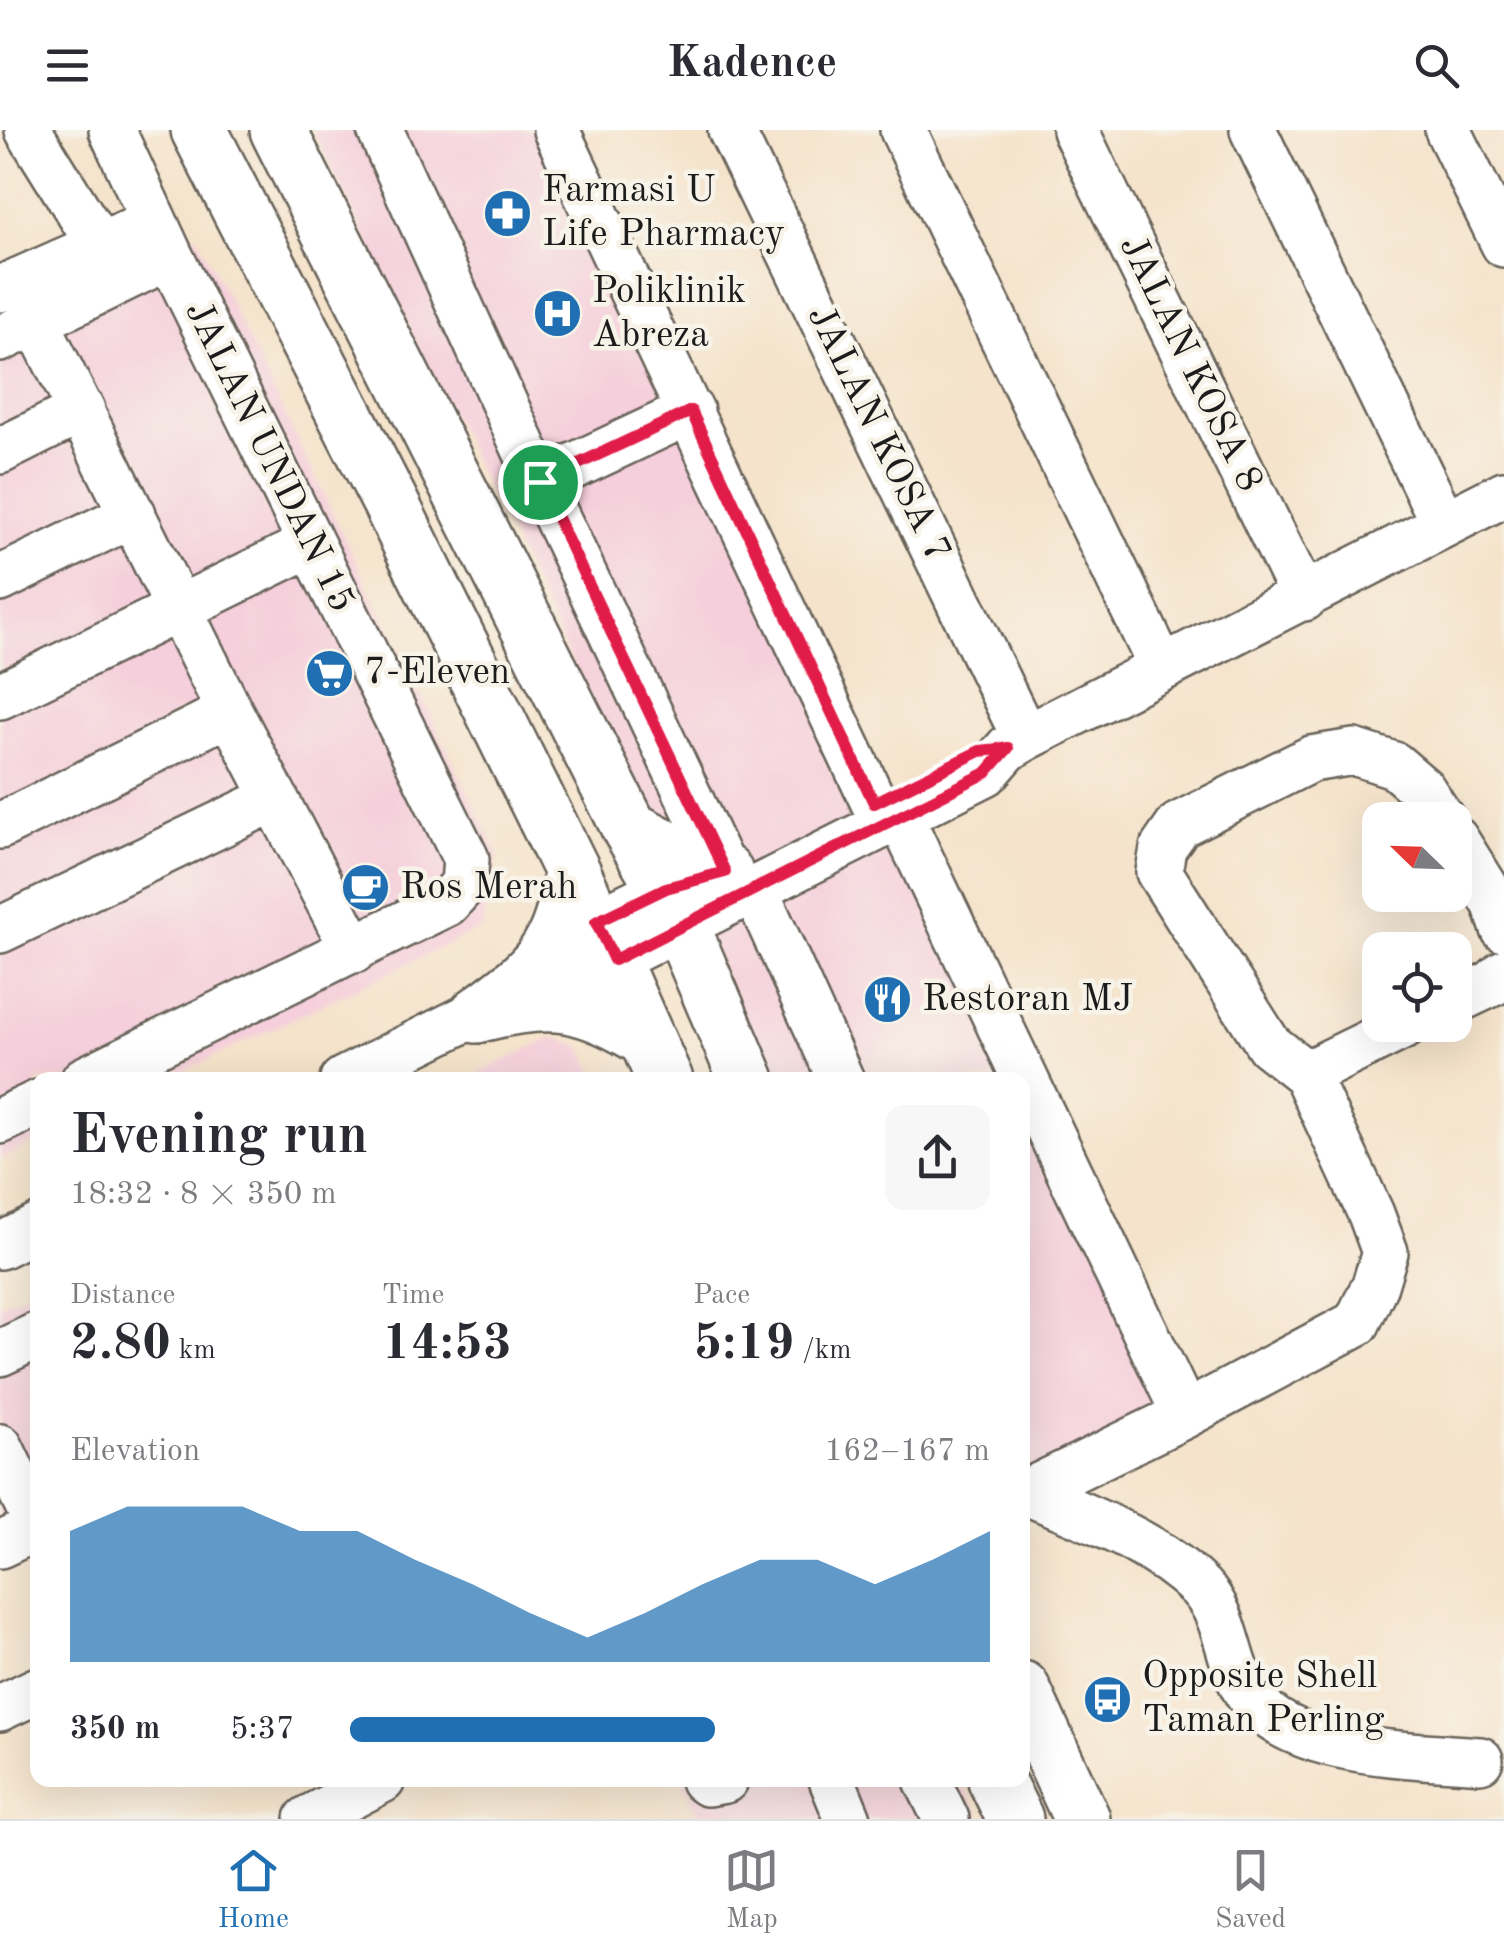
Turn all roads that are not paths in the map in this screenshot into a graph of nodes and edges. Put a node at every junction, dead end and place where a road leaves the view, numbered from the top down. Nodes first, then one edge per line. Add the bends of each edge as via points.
1 (28, 130) edge
2 (112, 130) edge
3 (199, 130) edge
4 (278, 130) edge
5 (380, 130) edge
6 (556, 130) edge
7 (731, 130) edge
8 (903, 130) edge
9 (1075, 130) edge
10 (1253, 130) edge
11 (1448, 130) edge
12 (1500, 225) edge
13 (162, 238) junction
14 (100, 246) junction
15 (0, 289) edge
16 (18, 330) edge
17 (82, 410) junction
18 (691, 411) junction
19 (0, 450) edge
20 (540, 482) junction
21 (1504, 494) edge
22 (133, 514) junction
23 (1444, 524) junction
24 (312, 544) junction
25 (0, 578) edge
26 (1304, 598) junction
27 (180, 607) junction
28 (1162, 668) junction
29 (0, 696) edge
30 (230, 712) junction
31 (1017, 743) junction
32 (275, 798) junction
33 (1430, 802) edge
34 (887, 810) junction
35 (0, 826) edge
36 (630, 829) junction
37 (1472, 867) edge
38 (572, 871) junction
39 (738, 888) junction
40 (674, 907) junction
41 (1504, 929) edge
42 (0, 930) edge
43 (354, 950) junction
44 (592, 950) junction
45 (1504, 973) edge
46 (1472, 993) edge
47 (711, 1000) junction
48 (477, 1016) junction
49 (1371, 1042) edge
50 (655, 1060) edge
51 (101, 1072) edge
52 (360, 1072) edge
53 (743, 1072) edge
54 (837, 1072) edge
55 (1016, 1072) edge
56 (1306, 1074) junction
57 (1030, 1100) edge
58 (30, 1107) edge
59 (0, 1121) edge
60 (30, 1232) edge
61 (0, 1246) edge
62 (30, 1339) edge
63 (0, 1353) edge
64 (1185, 1415) junction
65 (0, 1446) edge
66 (1030, 1487) edge
67 (1030, 1493) edge
68 (30, 1510) edge
69 (30, 1531) edge
70 (0, 1545) edge
71 (30, 1694) edge
72 (1030, 1706) edge
73 (0, 1708) edge
74 (1480, 1760) dead end
75 (369, 1787) edge
76 (835, 1787) edge
77 (930, 1787) edge
78 (999, 1787) edge
79 (308, 1819) edge
80 (848, 1819) edge
81 (946, 1819) edge
82 (1014, 1819) edge
83 (1082, 1819) edge

1 - 14 street
2 - 13 street, JALAN UNDAN 15
3 - 38 main road
4 - 36 main road
5 - 20 street
6 - 18 street
7 - 31 street, JALAN KOSA 7
8 - 28 street
9 - 26 street, JALAN KOSA 8
10 - 23 street
11 - 12 street
13 - 14 street
13 - 16 street
13 - 24 street, JALAN UNDAN 15
14 - 15 street
16 - 17 street
17 - 19 street
17 - 22 street
18 - 20 street
18 - 34 street
20 - 39 street
21 - 23 street
22 - 25 street
22 - 27 street
23 - 26 street
24 - 27 street
24 - 43 street, JALAN UNDAN 15 via 466,859 464,884 448,903
26 - 28 street
27 - 29 street
27 - 30 street
28 - 31 street
30 - 32 street
30 - 35 street
31 - 34 street via 980,751
32 - 42 street
32 - 43 street
33 - 56 street via 1394,765 1354,752 1311,758 1179,825 1164,848 1160,872 1269,1045
34 - 39 street
34 - 55 street
36 - 39 main road
36 - 40 main road
37 - 41 street
38 - 44 main road
38 - 48 main road via 567,911 551,947 528,978
39 - 40 street
39 - 47 main road via 718,932
39 - 54 street
40 - 44 street
40 - 47 main road
43 - 51 street, JALAN UNDAN 15
44 - 48 street
44 - 50 main road
45 - 46 street
47 - 53 main road
48 - 50 main road via 562,1003 607,1014
48 - 52 street
49 - 56 street
56 - 64 street via 1385,1252 1376,1285 1357,1323
57 - 64 street
58 - 59 street
60 - 61 street
62 - 63 street
64 - 66 street
65 - 68 street
67 - 74 street via 1115,1529 1201,1588 1222,1620 1249,1696 1300,1734
69 - 70 street
71 - 73 street
72 - 83 main road
75 - 79 street
76 - 80 street
77 - 81 street
78 - 82 main road

